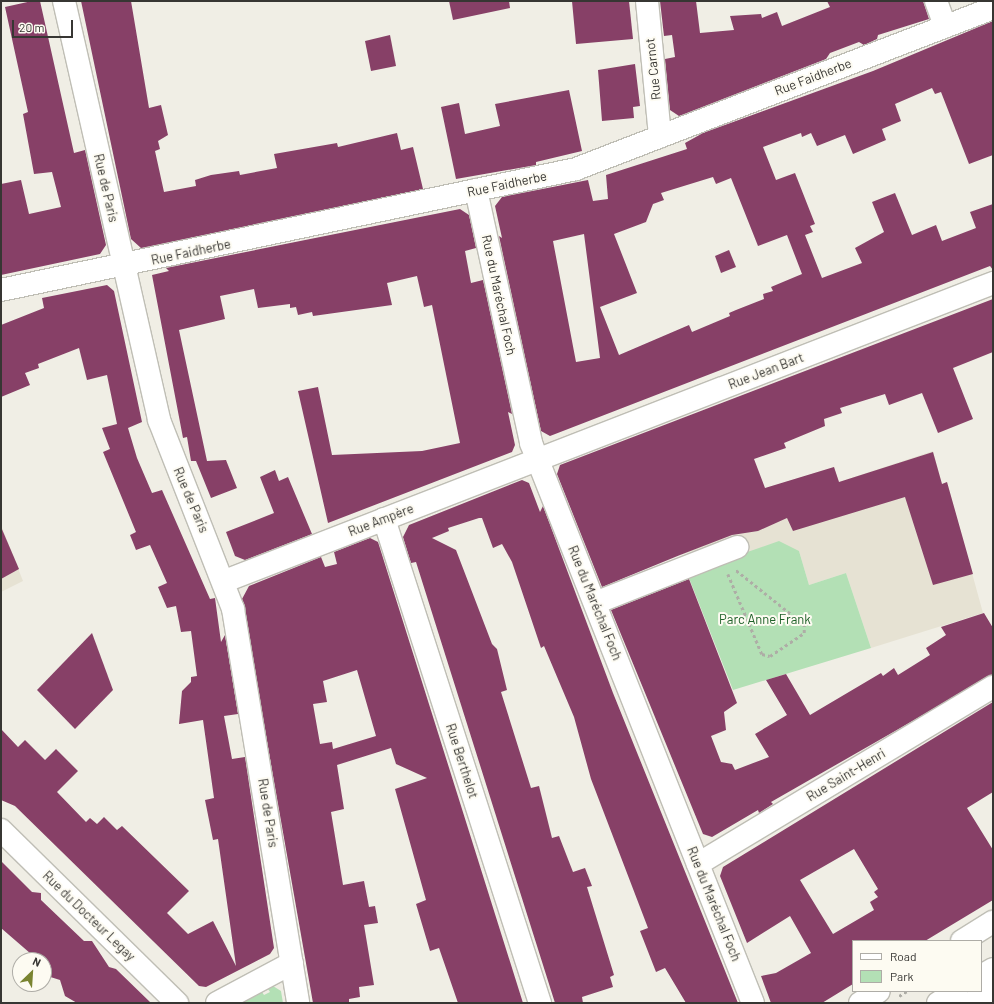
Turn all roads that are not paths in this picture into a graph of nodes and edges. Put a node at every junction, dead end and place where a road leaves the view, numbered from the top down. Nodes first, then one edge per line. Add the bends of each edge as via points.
1 (64, 1) edge
2 (647, 1) edge
3 (936, 1) edge
4 (993, 8) edge
5 (945, 26) junction
6 (660, 136) junction
7 (476, 190) junction
8 (124, 266) junction
9 (993, 283) edge
10 (1, 290) edge
11 (538, 460) junction
12 (384, 518) junction
13 (727, 554) road end
14 (225, 581) junction
15 (595, 603) junction
16 (993, 687) edge
17 (1, 830) edge
18 (698, 864) junction
19 (993, 922) edge
20 (964, 940) edge
21 (292, 963) junction
22 (990, 975) edge
23 (982, 987) edge
24 (878, 992) edge
25 (955, 992) edge
26 (978, 992) edge
27 (993, 1000) edge
28 (178, 1003) edge
29 (217, 1003) edge
30 (298, 1003) edge
31 (540, 1003) edge
32 (753, 1003) edge
33 (860, 1003) edge
34 (938, 1003) edge
35 (971, 1003) edge
36 (986, 1003) edge

1 - 8 street, Rue de Paris
2 - 6 street, Rue Carnot
3 - 5 street
4 - 5 street, Rue Faidherbe
5 - 6 street, Rue Faidherbe
6 - 7 street, Rue Faidherbe via 576,169
7 - 8 street, Rue Faidherbe
7 - 11 street, Rue du Maréchal Foch via 526,424
8 - 10 street, Rue Faidherbe
8 - 14 street, Rue de Paris via 159,420
9 - 11 street, Rue Jean Bart
11 - 12 street, Rue Ampère
11 - 15 street, Rue du Maréchal Foch
12 - 14 street, Rue Ampère
12 - 31 street, Rue Berthelot
13 - 15 street
14 - 21 street, Rue de Paris via 233,609
15 - 18 street, Rue du Maréchal Foch
16 - 18 street, Rue Saint-Henri
17 - 28 street, Rue du Docteur Legay
18 - 32 street, Rue du Maréchal Foch
19 - 20 street
21 - 29 street
21 - 30 street, Rue de Paris
22 - 23 street
24 - 33 street
25 - 34 street
26 - 35 street
27 - 36 street

